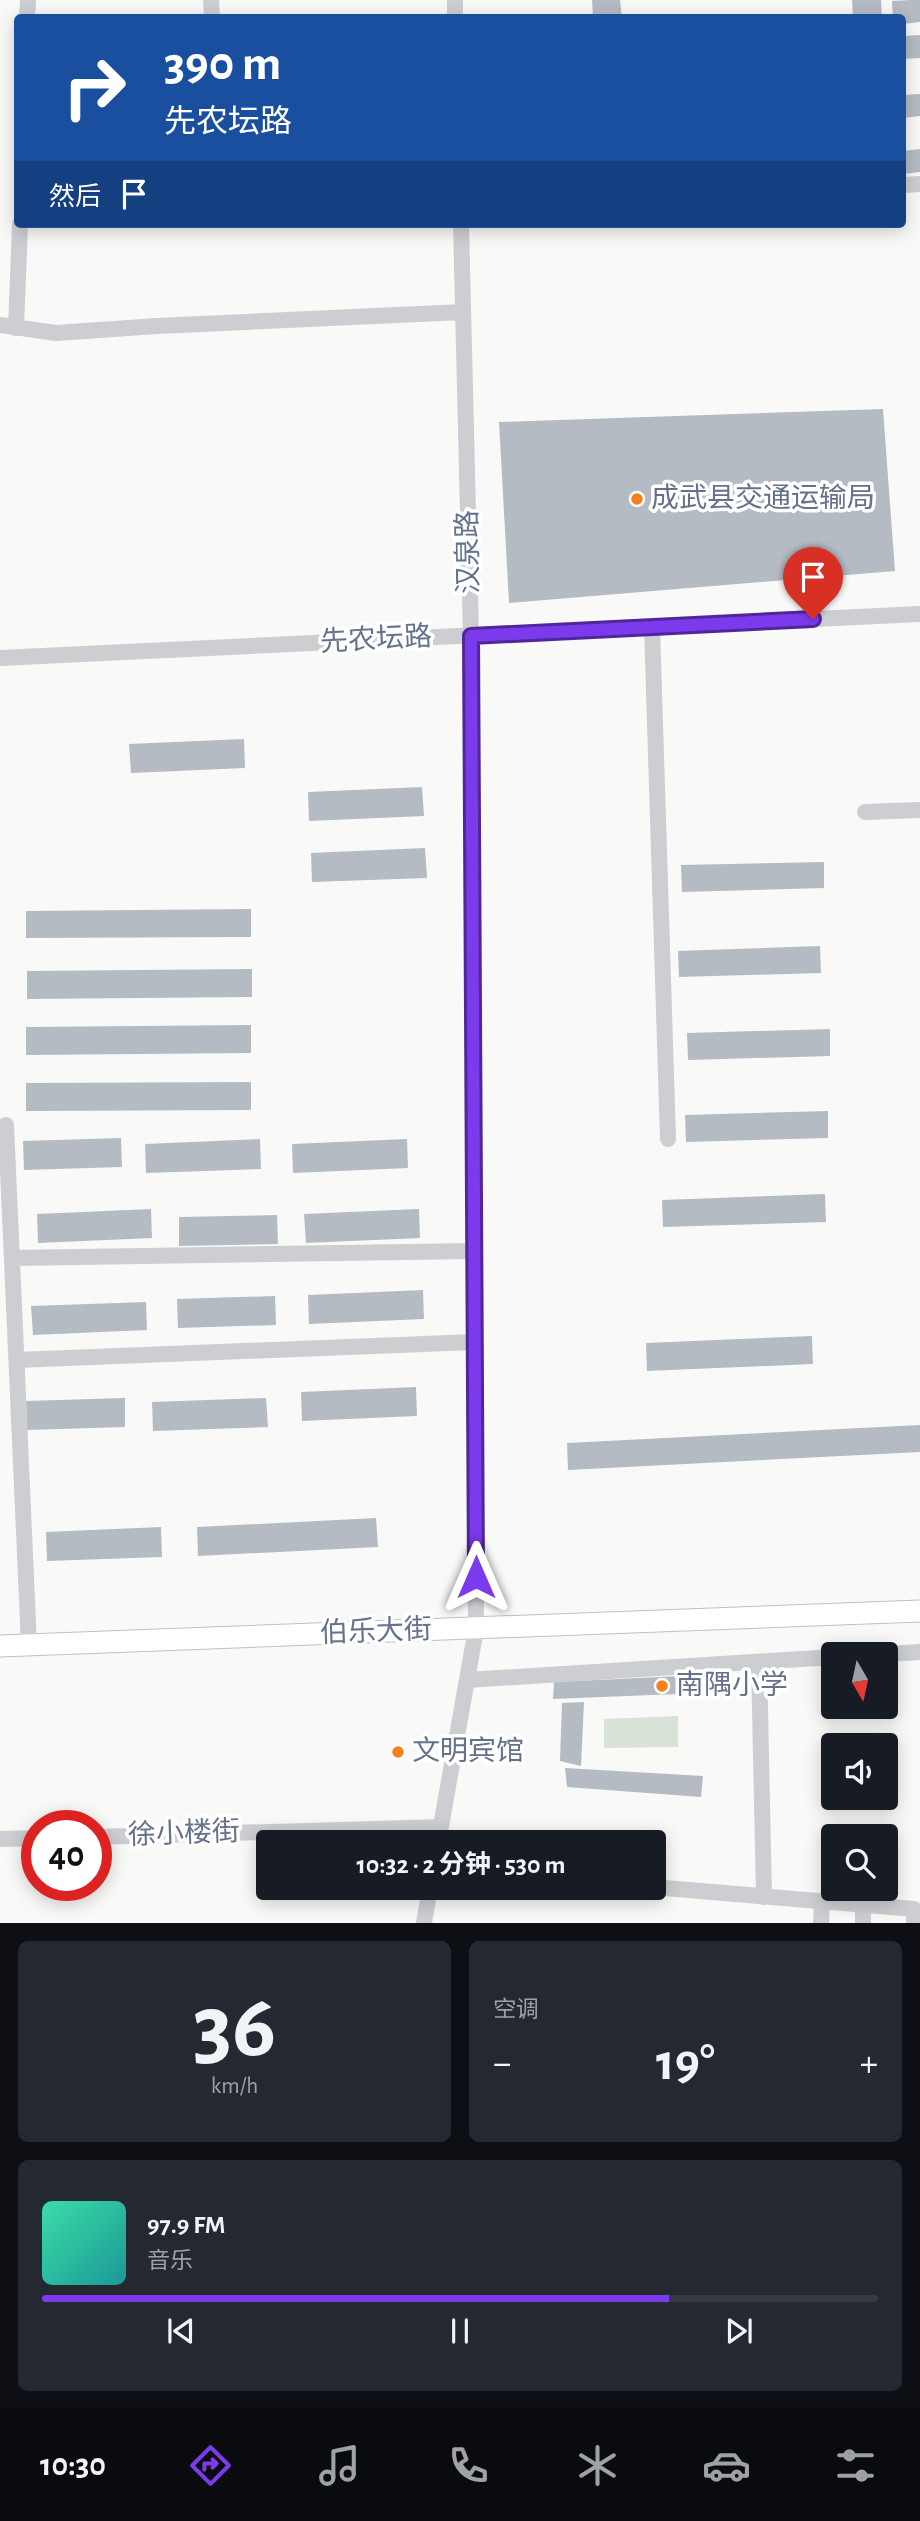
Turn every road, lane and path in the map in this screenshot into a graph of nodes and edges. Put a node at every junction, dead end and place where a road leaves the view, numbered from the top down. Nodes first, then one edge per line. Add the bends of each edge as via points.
1 (20, 228) edge
2 (461, 228) edge
3 (463, 312) junction
4 (8, 327) edge
5 (920, 614) edge
6 (652, 627) junction
7 (471, 636) junction
8 (0, 658) edge
9 (920, 810) edge
10 (864, 812) dead end
11 (6, 1125) dead end
12 (668, 1139) dead end
13 (474, 1251) junction
14 (12, 1258) junction
15 (474, 1342) junction
16 (17, 1360) junction
17 (920, 1611) edge
18 (476, 1629) junction
19 (29, 1645) junction
20 (0, 1646) edge
21 (920, 1652) edge
22 (898, 1653) edge
23 (821, 1658) edge
24 (759, 1662) junction
25 (467, 1680) junction
26 (440, 1830) edge
27 (256, 1836) edge
28 (112, 1837) edge
29 (21, 1838) edge
30 (0, 1839) edge
31 (666, 1888) edge
32 (764, 1897) junction
33 (428, 1900) edge
34 (821, 1901) edge
35 (822, 1901) joint
36 (863, 1905) junction
37 (916, 1913) edge
38 (424, 1923) edge
39 (821, 1923) edge
40 (863, 1923) edge

1 - 4 street
2 - 3 street, 汉泉路
3 - 4 street via 56,334
3 - 7 street, 汉泉路
5 - 6 street, 先农坛路
6 - 7 street, 先农坛路
6 - 12 street
7 - 8 street, 先农坛路
7 - 13 street, 汉泉路
9 - 10 street
11 - 14 street
13 - 14 street
13 - 15 street, 汉泉路
14 - 16 street
15 - 16 street
15 - 18 street, 汉泉路
16 - 19 street
17 - 18 main road, 伯乐大街
18 - 19 main road, 伯乐大街
18 - 25 street, 汉泉路
19 - 20 main road, 伯乐大街
21 - 22 street
23 - 24 street
24 - 25 street
24 - 32 street
25 - 26 street, 汉泉路
27 - 28 street, 徐小楼街
29 - 30 street
31 - 32 street
32 - 34 street
33 - 38 street
35 - 36 street
35 - 39 street
36 - 37 street
36 - 40 street

